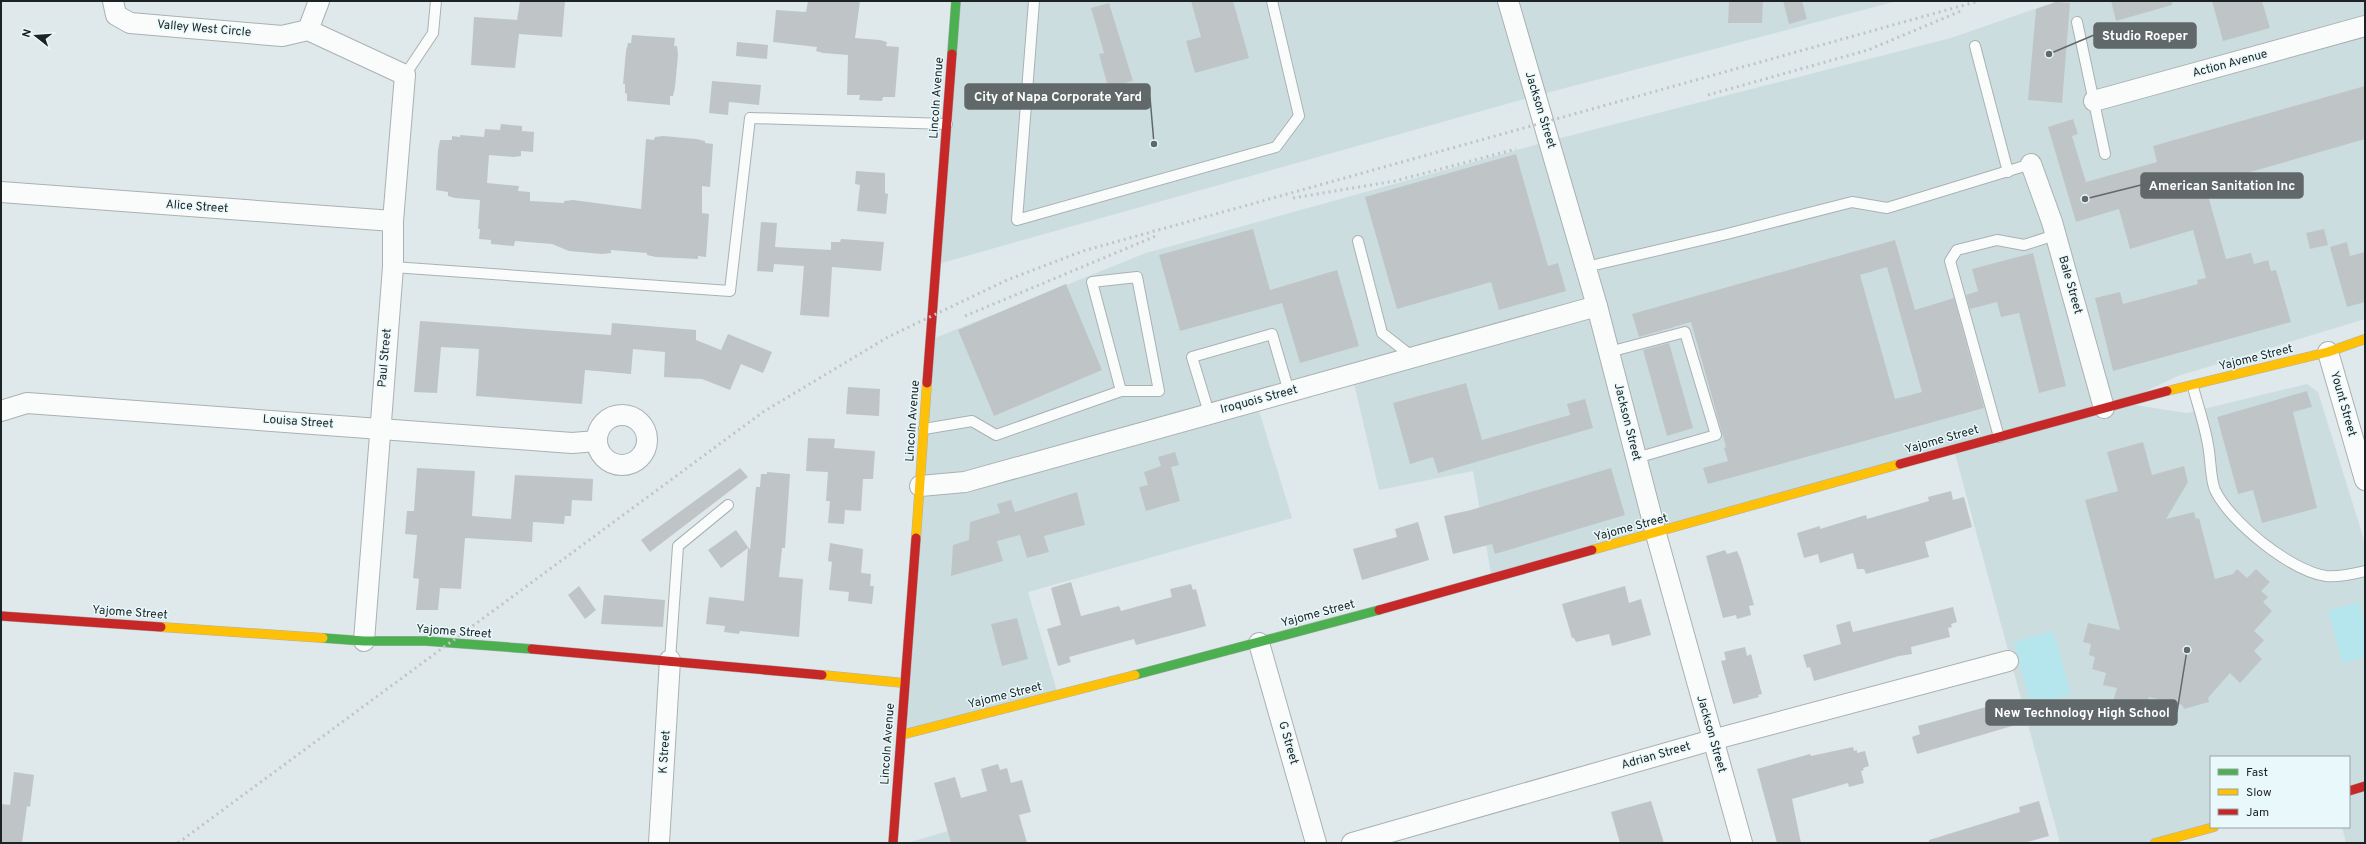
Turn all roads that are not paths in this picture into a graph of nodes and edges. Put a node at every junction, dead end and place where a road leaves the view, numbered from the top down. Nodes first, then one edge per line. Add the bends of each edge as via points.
1 (113, 1) edge
2 (319, 1) edge
3 (436, 1) edge
4 (956, 1) edge
5 (1034, 1) edge
6 (1272, 1) edge
7 (1508, 1) edge
8 (2077, 22) dead end
9 (2365, 26) edge
10 (308, 30) junction
11 (1975, 46) dead end
12 (405, 75) junction
13 (2094, 101) junction
14 (947, 124) junction
15 (2105, 154) dead end
16 (2032, 164) joint
17 (2008, 172) junction
18 (1, 192) edge
19 (393, 222) junction
20 (2055, 235) junction
21 (1358, 242) dead end
22 (393, 267) junction
23 (1586, 267) junction
24 (1598, 306) junction
25 (2365, 338) edge
26 (1609, 352) junction
27 (2328, 352) junction
28 (1414, 358) junction
29 (2193, 387) junction
30 (1121, 391) junction
31 (1289, 392) junction
32 (2104, 408) junction
33 (1, 411) edge
34 (1208, 413) junction
35 (379, 428) junction
36 (924, 429) junction
37 (1999, 437) junction
38 (597, 441) dead end
39 (1636, 458) junction
40 (2365, 480) edge
41 (920, 486) junction
42 (728, 505) dead end
43 (1656, 534) junction
44 (2365, 571) edge
45 (1, 616) edge
46 (364, 641) junction
47 (1259, 643) junction
48 (670, 660) junction
49 (2008, 661) dead end
50 (904, 683) junction
51 (901, 735) junction
52 (1712, 740) junction
53 (2365, 786) edge
54 (2350, 791) edge
55 (2210, 828) edge
56 (659, 843) edge
57 (894, 843) edge
58 (1316, 843) edge
59 (1352, 843) edge
60 (1742, 843) edge
61 (2155, 843) edge

1 - 10 street, Valley West Circle via 116,15 130,23 282,36
2 - 10 street
3 - 12 lane via 433,33
4 - 14 street, Lincoln Avenue
5 - 6 lane via 1017,220 1276,147 1299,116
7 - 23 street, Jackson Street
8 - 13 lane
9 - 13 street, Action Avenue
10 - 12 street
11 - 17 lane
12 - 19 street, Paul Street
13 - 15 lane
14 - 22 lane via 750,118 730,291
14 - 36 street, Lincoln Avenue
16 - 17 lane
16 - 20 street, Bale Street
17 - 23 lane via 1887,208 1852,202
18 - 19 street, Alice Street
19 - 22 street, Paul Street
20 - 32 street, Bale Street
20 - 37 lane via 2024,245 1997,240 1957,250 1950,261
21 - 28 lane via 1382,333
22 - 35 street, Paul Street
23 - 24 street, Jackson Street
24 - 26 street, Jackson Street
24 - 28 street, Iroquois Street
25 - 27 street, Yajome Street
26 - 39 street, Jackson Street
26 - 39 lane via 1685,332 1716,435
27 - 29 street, Yajome Street
27 - 40 street, Yount Street
28 - 31 street, Iroquois Street
29 - 32 street, Yajome Street
29 - 44 lane via 2208,444 2215,489 2226,508 2260,542 2304,568 2326,576
30 - 30 lane via 1092,282 1137,277 1159,391
30 - 36 lane via 996,435 972,421
31 - 34 street, Iroquois Street
31 - 34 lane via 1272,334 1192,357
32 - 37 street, Yajome Street
33 - 35 street, Louisa Street via 27,403
34 - 41 street, Iroquois Street via 965,482
35 - 38 street, Louisa Street via 572,443
35 - 46 street, Paul Street
36 - 41 street, Lincoln Avenue
37 - 43 street, Yajome Street
39 - 43 street, Jackson Street
41 - 50 street, Lincoln Avenue
42 - 48 lane via 678,546
43 - 47 street, Yajome Street
43 - 52 street, Jackson Street
45 - 46 street, Yajome Street
46 - 48 street, Yajome Street via 426,641
47 - 51 street, Yajome Street
47 - 58 street, G Street
48 - 50 street, Yajome Street
48 - 56 street, K Street
49 - 52 street, Adrian Street
50 - 51 street, Lincoln Avenue
51 - 57 street, Lincoln Avenue
52 - 59 street, Adrian Street
52 - 60 street, Jackson Street
53 - 54 street
55 - 61 street

